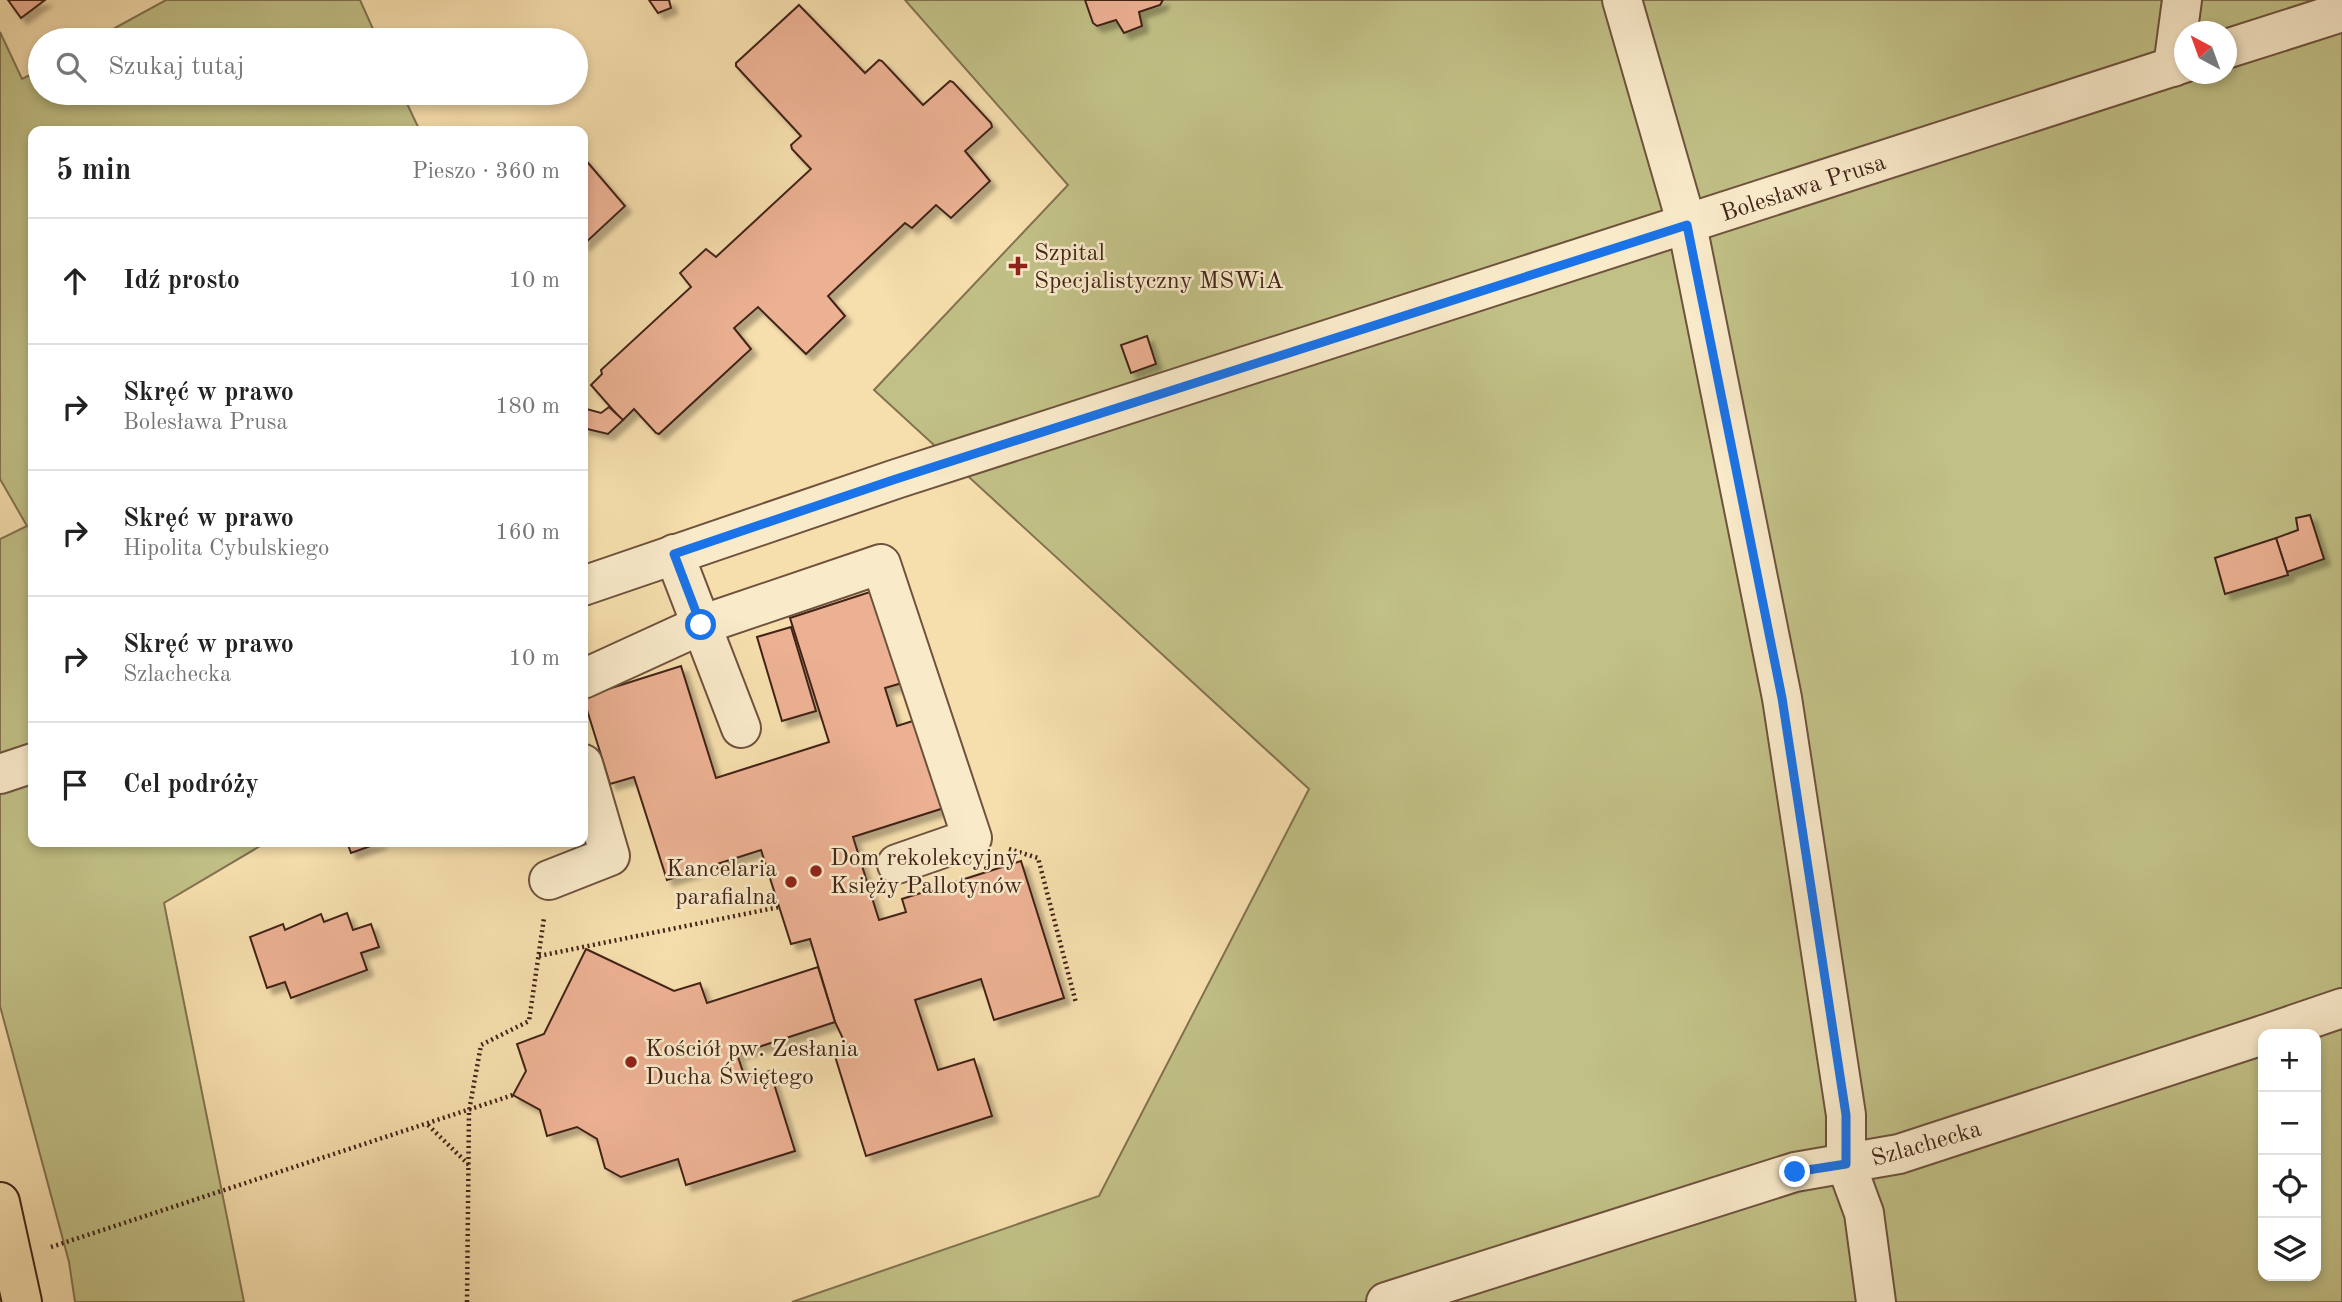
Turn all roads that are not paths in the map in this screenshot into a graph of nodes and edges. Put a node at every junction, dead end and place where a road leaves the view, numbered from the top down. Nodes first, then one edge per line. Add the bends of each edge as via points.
1 (1622, 0) edge
2 (2182, 0) edge
3 (2342, 12) edge
4 (2181, 21) edge
5 (2237, 46) edge
6 (2174, 67) edge
7 (1687, 225) junction
8 (674, 554) junction
9 (588, 584) edge
10 (701, 625) junction
11 (588, 677) edge
12 (741, 728) dead end
13 (28, 765) edge
14 (0, 774) edge
15 (588, 781) edge
16 (897, 864) dead end
17 (549, 880) road end
18 (2342, 1008) edge
19 (2282, 1029) edge
20 (2258, 1037) edge
21 (1846, 1164) junction
22 (0, 1202) edge
23 (22, 1302) edge
24 (1386, 1302) edge
25 (1876, 1302) edge

1 - 7 street
2 - 4 street
3 - 5 street
6 - 7 street, Bolesława Prusa
7 - 8 street, Bolesława Prusa
7 - 21 street via 1782,698 1846,1115
8 - 9 street, Bolesława Prusa
8 - 10 street
10 - 11 street
10 - 12 street
10 - 16 street via 881,564 972,838
13 - 14 street
15 - 17 street via 610,856
18 - 19 street, Szlachecka
20 - 21 street, Szlachecka via 1899,1154
21 - 24 street, Szlachecka via 1795,1172
21 - 25 street via 1864,1213
22 - 23 main road

